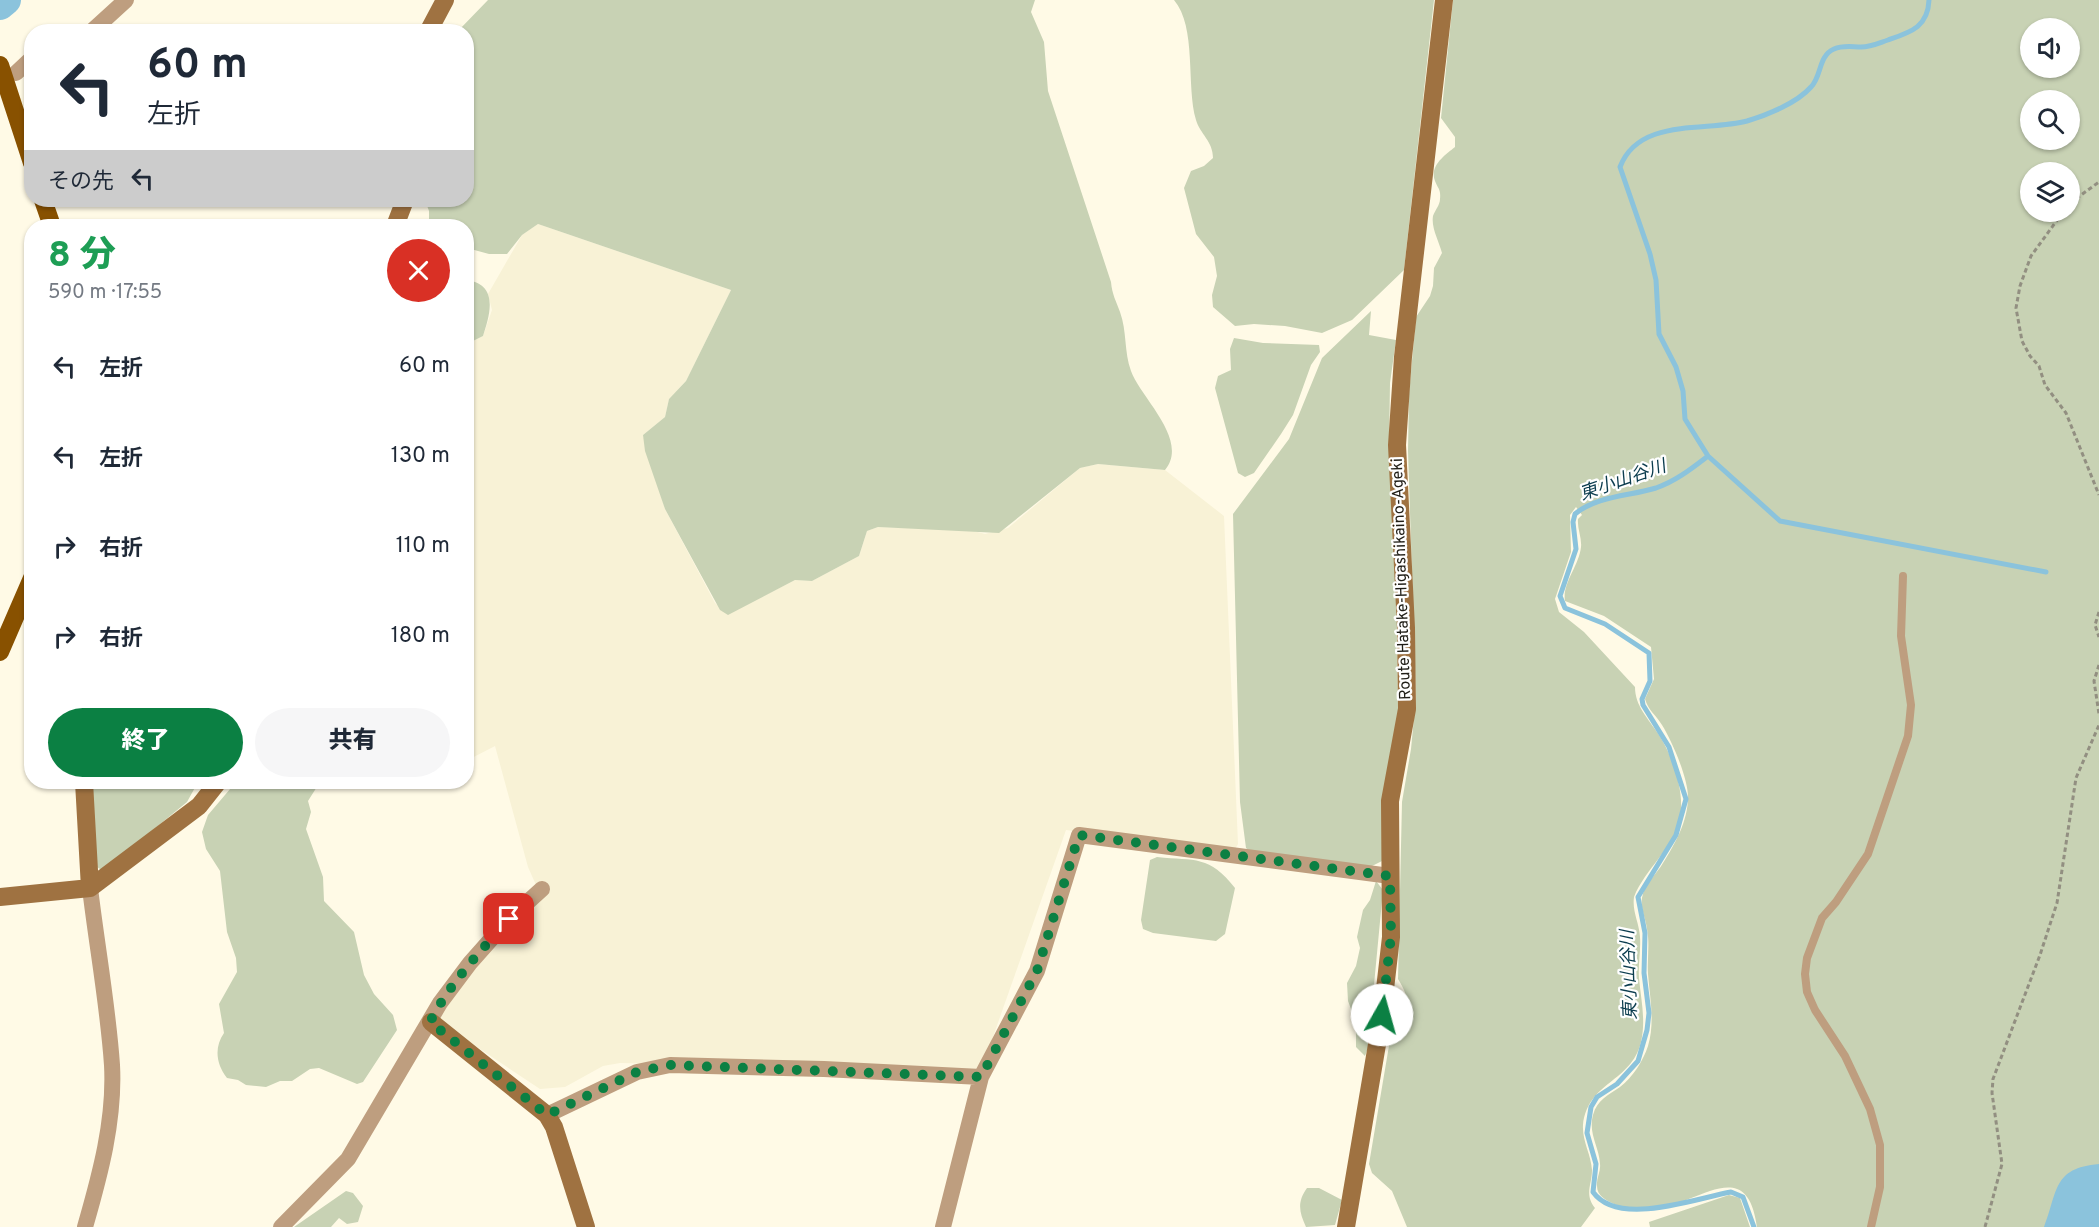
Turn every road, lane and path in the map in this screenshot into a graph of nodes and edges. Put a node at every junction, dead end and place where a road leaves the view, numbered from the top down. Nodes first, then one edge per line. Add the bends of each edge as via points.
1 (126, 0) edge
2 (445, 0) edge
3 (1444, 0) edge
4 (100, 24) edge
5 (432, 24) edge
6 (24, 62) edge
7 (8, 69) edge
8 (24, 132) edge
9 (2099, 182) edge
10 (2080, 196) edge
11 (2056, 222) edge
12 (2099, 495) edge
13 (1903, 576) dead end
14 (24, 596) edge
15 (2099, 612) edge
16 (2099, 637) edge
17 (0, 652) edge
18 (2099, 665) edge
19 (2099, 714) edge
20 (2099, 725) edge
21 (84, 789) edge
22 (212, 789) edge
23 (1390, 876) junction
24 (90, 888) junction
25 (542, 889) dead end
26 (0, 897) edge
27 (430, 1022) junction
28 (981, 1077) junction
29 (547, 1115) junction
30 (85, 1227) edge
31 (281, 1227) edge
32 (586, 1227) edge
33 (943, 1227) edge
34 (1346, 1227) edge
35 (1871, 1227) edge
36 (1985, 1227) edge

1 - 4 street
2 - 5 main road
3 - 23 main road, Route Hatake-Higashikaino-Ageki via 1403,357 1397,445 1407,710 1390,801
6 - 7 street
7 - 8 main road
9 - 10 path
11 - 12 path via 2031,256 2016,309 2022,341 2039,366 2044,385 2066,412
13 - 35 lane via 1901,636 1911,705 1908,736 1868,854 1822,918 1805,974 1811,1001 1845,1056 1870,1109 1880,1145 1880,1187
14 - 17 main road
15 - 16 path via 2095,625
18 - 19 path via 2094,681
20 - 36 path via 2076,778 2057,903 1993,1079 2002,1164
21 - 24 main road
22 - 24 main road via 199,806
23 - 28 street via 1079,835 1037,971
23 - 34 main road, Route Hatake-Higashikaino-Ageki via 1391,936 1382,1015
24 - 26 main road
24 - 30 street via 112,1067 109,1126
25 - 27 street via 470,963
27 - 29 main road
27 - 31 street via 348,1159
28 - 29 street via 670,1065 637,1072
28 - 33 street
29 - 32 main road via 555,1127

